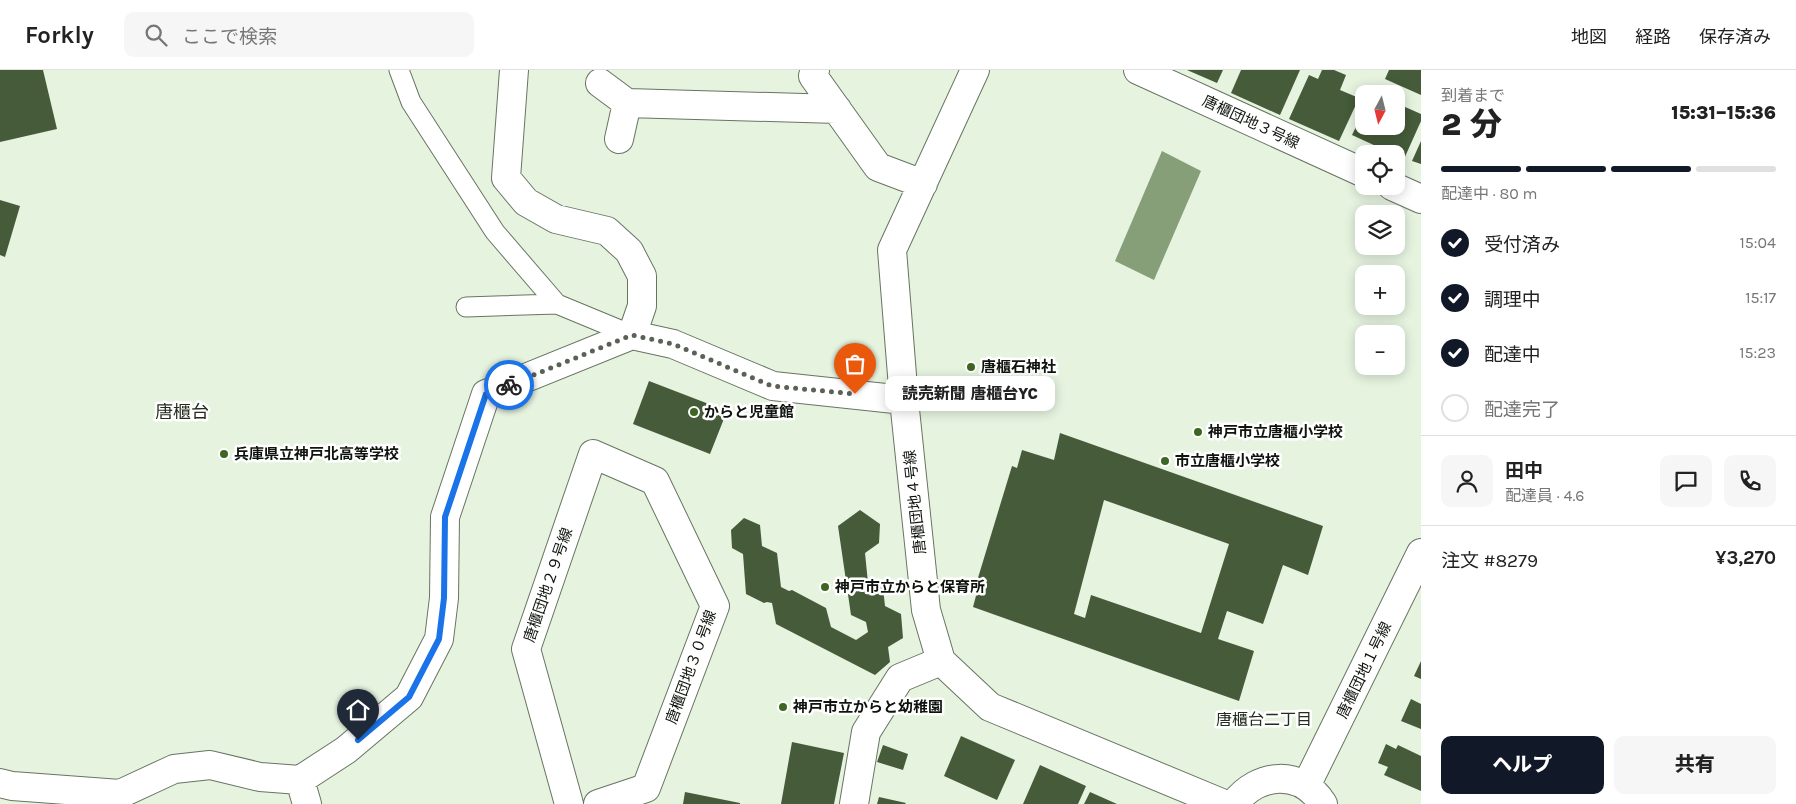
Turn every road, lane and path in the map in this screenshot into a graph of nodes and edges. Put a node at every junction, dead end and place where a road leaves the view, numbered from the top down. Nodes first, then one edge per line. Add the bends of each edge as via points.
1 (399, 70) edge
2 (514, 70) edge
3 (816, 70) edge
4 (975, 70) edge
5 (1138, 70) edge
6 (600, 84) dead end
7 (627, 103) junction
8 (837, 109) junction
9 (619, 139) dead end
10 (1355, 169) edge
11 (923, 184) junction
12 (1405, 192) edge
13 (1421, 199) edge
14 (557, 304) junction
15 (466, 307) dead end
16 (632, 335) junction
17 (904, 400) junction
18 (593, 454) joint
19 (1421, 554) edge
20 (941, 661) junction
21 (0, 783) edge
22 (303, 792) edge
23 (1315, 795) edge
24 (570, 804) edge
25 (598, 804) edge
26 (854, 804) edge
27 (1224, 804) edge
28 (1234, 804) edge

1 - 14 lane via 411,102 495,232
2 - 16 street via 506,178 526,202 556,218 607,231 629,251 642,276 642,306
3 - 8 street via 813,76
4 - 11 street, 唐櫃団地４号線
5 - 10 street, 唐櫃団地３号線
6 - 7 street
7 - 8 street
7 - 9 street
8 - 11 street via 878,167
11 - 17 street, 唐櫃団地４号線 via 892,250
12 - 13 street
14 - 15 lane
14 - 16 lane
16 - 17 street via 673,344 772,386
16 - 22 street via 486,394 445,517 444,598 439,639 409,697 346,750
17 - 20 street, 唐櫃団地４号線 via 926,610
18 - 24 street, 唐櫃団地２９号線 via 526,649
18 - 25 street, 唐櫃団地３０号線 via 655,481 715,606 646,788
19 - 23 street, 唐櫃団地１号線
20 - 26 street via 900,678 866,732
20 - 27 street via 990,707
21 - 22 street via 120,794 174,769 210,765
23 - 28 street, 唐櫃団地１号線 via 1290,780 1273,779 1256,783

